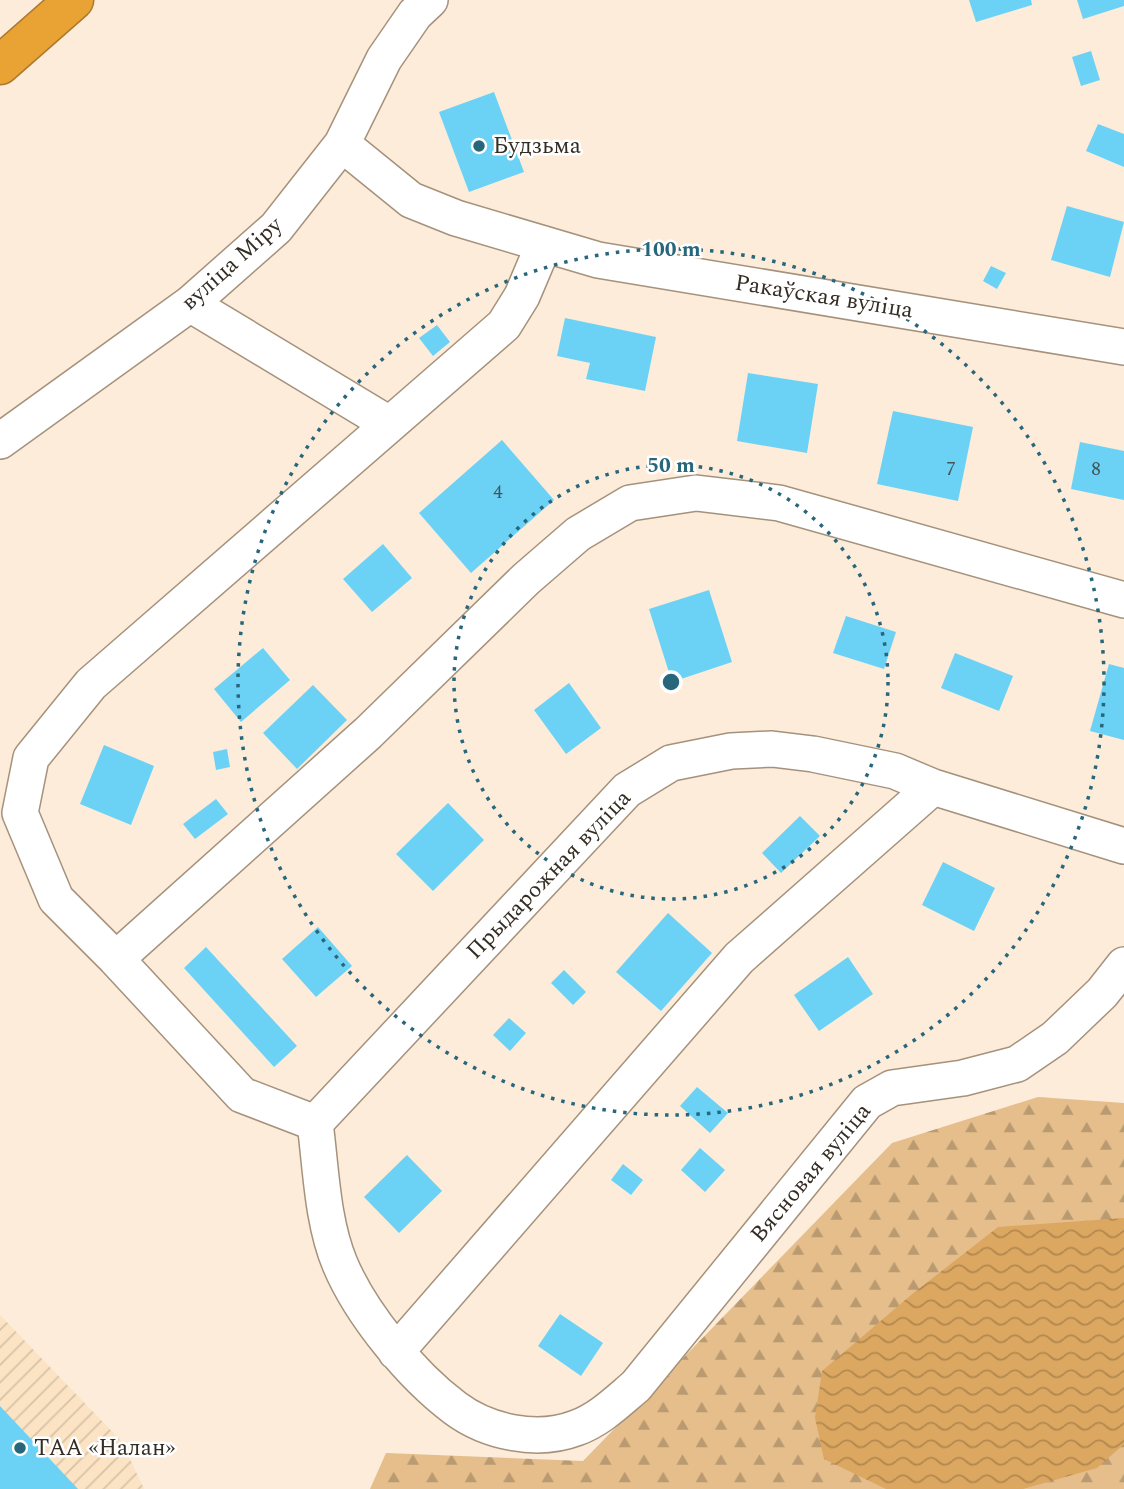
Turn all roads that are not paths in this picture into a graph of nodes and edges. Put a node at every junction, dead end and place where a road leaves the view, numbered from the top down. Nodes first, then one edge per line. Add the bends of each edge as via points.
1 (74, 0) edge
2 (430, 0) edge
3 (0, 65) edge
4 (342, 144) junction
5 (544, 244) junction
6 (190, 304) junction
7 (1124, 348) edge
8 (389, 424) junction
9 (0, 441) edge
10 (1124, 600) edge
11 (933, 787) junction
12 (1124, 846) edge
13 (116, 960) junction
14 (1124, 965) edge
15 (315, 1123) junction
16 (396, 1352) junction

1 - 3 highway
2 - 4 street, вуліца Міру via 384,59
4 - 5 street, Ракаўская вуліца via 411,200
4 - 6 street, вуліца Міру via 276,228
5 - 7 street, Ракаўская вуліца via 598,260
5 - 8 street via 505,325
6 - 8 street
6 - 9 street, вуліца Міру
8 - 13 street via 91,684 31,758 20,813 56,899
10 - 13 street via 779,503 696,493 631,503 578,534 526,579 368,733
11 - 12 street, Прыдарожная вуліца
11 - 15 street, Прыдарожная вуліца via 895,771 772,748 671,762 627,790
11 - 16 street via 739,958
13 - 15 street via 242,1095
14 - 16 street, Вясновая вуліца via 1055,1038 1017,1064 963,1078 892,1088 867,1102 636,1386 598,1418 574,1429 544,1434 514,1433 488,1425 456,1408
15 - 16 street via 328,1221 339,1262

